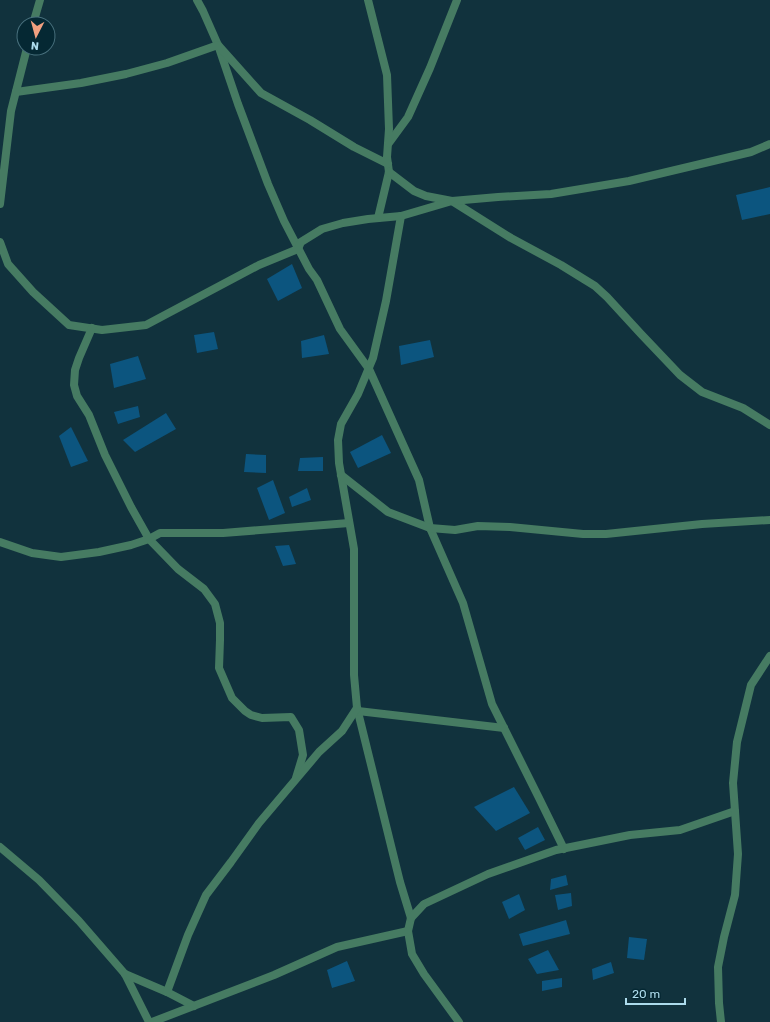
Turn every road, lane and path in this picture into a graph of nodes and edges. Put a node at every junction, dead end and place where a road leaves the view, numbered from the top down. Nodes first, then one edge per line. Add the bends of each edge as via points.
1 (40, 0) edge
2 (197, 0) edge
3 (368, 0) edge
4 (457, 0) edge
5 (35, 16) edge
6 (218, 45) junction
7 (25, 56) edge
8 (16, 92) junction
9 (388, 144) junction
10 (770, 144) edge
11 (389, 168) junction
12 (452, 201) junction
13 (0, 204) edge
14 (401, 216) junction
15 (378, 218) junction
16 (0, 242) edge
17 (298, 249) junction
18 (92, 328) junction
19 (369, 369) junction
20 (770, 425) edge
21 (341, 475) junction
22 (770, 520) edge
23 (349, 523) junction
24 (430, 528) junction
25 (149, 539) junction
26 (0, 542) edge
27 (770, 656) edge
28 (358, 710) junction
29 (504, 728) junction
30 (296, 778) junction
31 (735, 811) junction
32 (0, 846) edge
33 (564, 849) junction
34 (411, 918) junction
35 (408, 931) junction
36 (125, 974) junction
37 (167, 992) junction
38 (194, 1006) junction
39 (150, 1022) edge
40 (459, 1022) edge
41 (721, 1022) edge

1 - 5 street
2 - 6 street
3 - 9 street via 387,75
4 - 9 street via 408,117
6 - 8 street via 126,74
6 - 11 street via 261,92
6 - 17 street via 268,184
7 - 8 street
8 - 13 street via 11,111
9 - 11 street
10 - 12 street via 750,152 629,181 551,194
11 - 12 street via 414,191
11 - 15 street
12 - 14 street
12 - 20 street via 595,286 680,375 702,392 743,408
14 - 15 street
14 - 19 street via 386,301
15 - 17 street via 343,223 322,230 301,242
16 - 18 street via 8,264 33,292 69,324
17 - 18 street via 259,266 146,325 102,330
17 - 19 street via 340,330
18 - 25 street via 75,370 74,385 105,455
19 - 21 street via 341,424 338,440
19 - 24 street via 419,480
21 - 23 street
21 - 24 street via 388,512
22 - 24 street via 606,534 510,527 478,526 455,530
23 - 25 street via 223,533 160,533
23 - 28 street via 354,550 354,675
24 - 29 street via 463,603 492,704
25 - 26 street via 99,552 61,556 32,553
25 - 30 street via 178,569 204,589 215,604 220,623 219,668 232,698 251,715 262,718 291,717 299,730 303,754
27 - 31 street via 751,685 737,742 733,783
28 - 29 street
28 - 30 street via 342,731
28 - 34 street
29 - 33 street
30 - 37 street via 206,895
31 - 33 street via 680,830 630,835
31 - 41 street via 738,854 735,895 718,966
32 - 36 street via 39,880
33 - 34 street via 488,874 424,904
34 - 35 street
35 - 38 street via 337,947
35 - 40 street via 412,954
36 - 37 street
36 - 39 street
37 - 38 street
38 - 39 street

